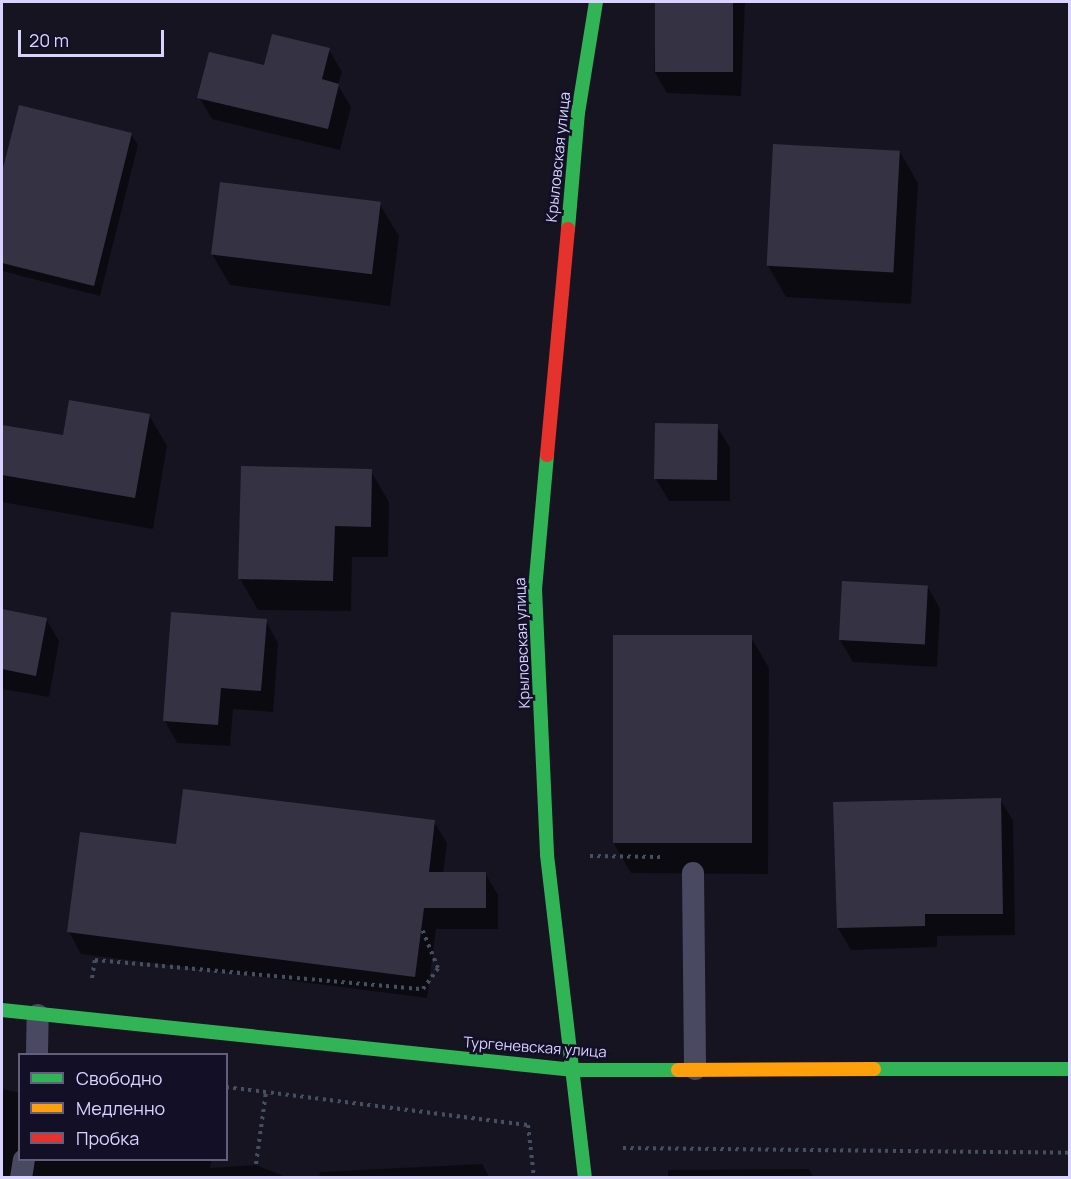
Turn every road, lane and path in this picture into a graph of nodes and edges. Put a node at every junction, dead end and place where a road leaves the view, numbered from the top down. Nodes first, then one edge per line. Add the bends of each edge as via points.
1 (596, 2) edge
2 (693, 873) dead end
3 (422, 929) dead end
4 (92, 979) dead end
5 (2, 1010) edge
6 (38, 1015) junction
7 (37, 1053) edge
8 (695, 1069) junction
9 (1070, 1069) edge
10 (574, 1070) junction
11 (228, 1087) edge
12 (266, 1092) junction
13 (617, 1148) dead end
14 (1070, 1153) edge
15 (24, 1161) edge
16 (256, 1164) dead end
17 (21, 1178) edge
18 (534, 1178) edge
19 (585, 1178) edge

1 - 10 street, Крыловская улица via 578,113 535,590 547,855
2 - 8 lane
3 - 4 path via 438,968 423,989 95,960
5 - 6 street, Тургеневская улица
6 - 7 lane
6 - 10 street, Тургеневская улица
8 - 9 street, Тургеневская улица
8 - 10 street, Тургеневская улица
10 - 19 street, Крыловская улица
11 - 12 path
12 - 16 path
12 - 18 path via 528,1125
13 - 14 path
15 - 17 lane

